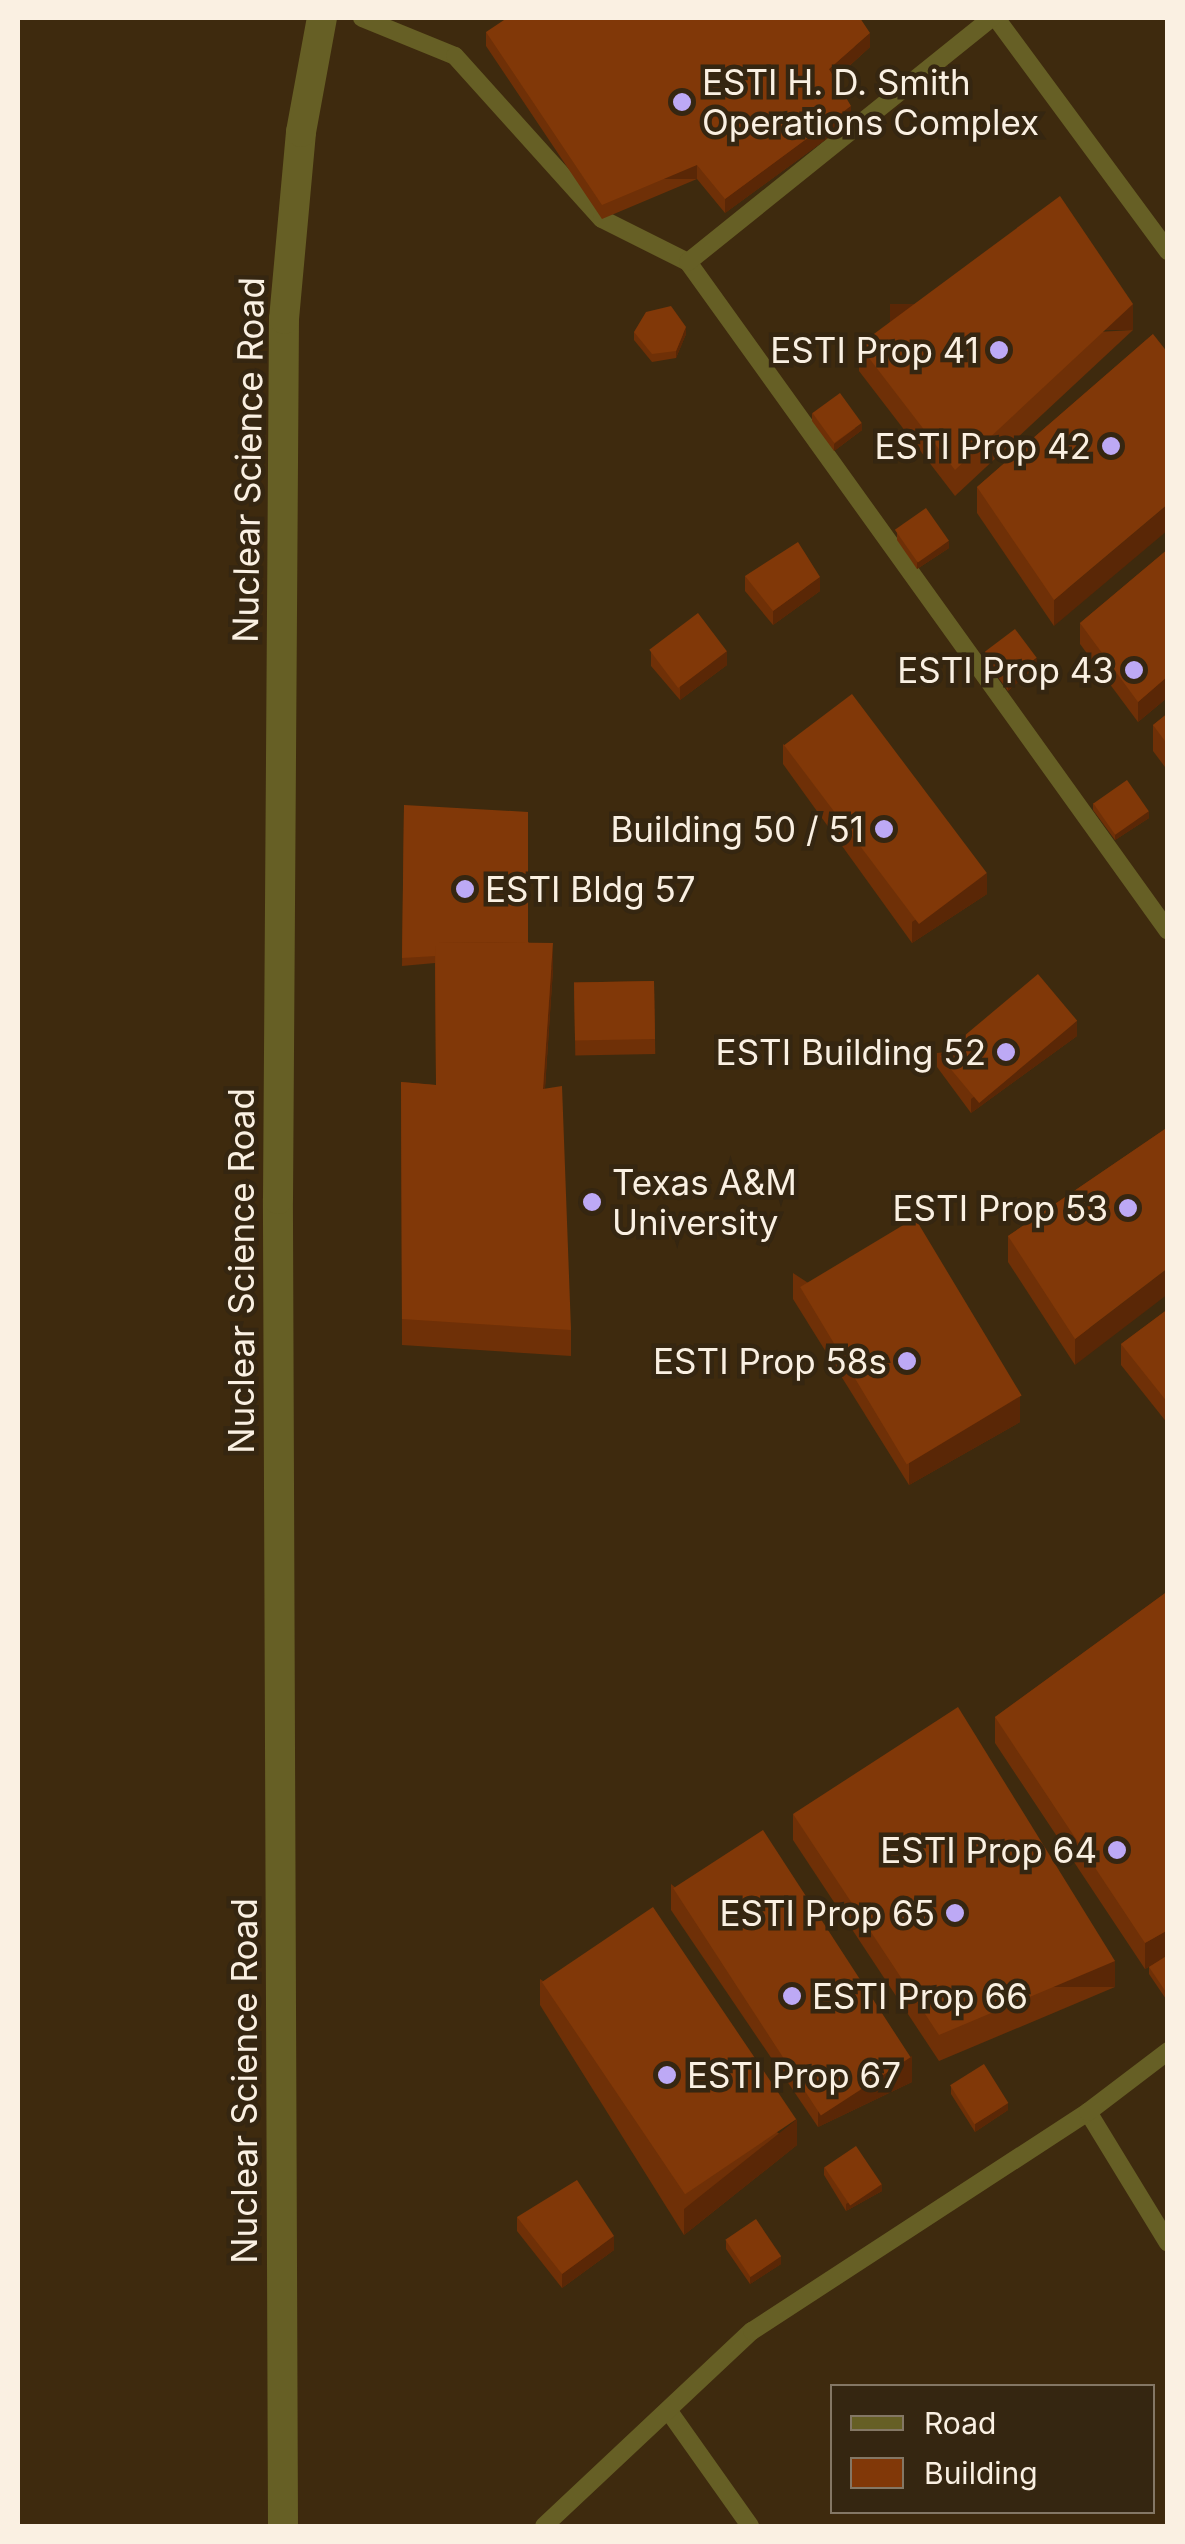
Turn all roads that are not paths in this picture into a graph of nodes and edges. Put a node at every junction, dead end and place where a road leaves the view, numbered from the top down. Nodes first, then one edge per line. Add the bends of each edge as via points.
1 (322, 18) edge
2 (362, 18) edge
3 (994, 18) edge
4 (1168, 251) edge
5 (688, 262) junction
6 (1168, 931) edge
7 (1168, 2051) edge
8 (1088, 2112) junction
9 (1168, 2243) edge
10 (668, 2410) junction
11 (284, 2526) edge
12 (544, 2526) edge
13 (750, 2526) edge

1 - 11 street, Nuclear Science Road via 301,132 284,319 278,1200
2 - 5 lane via 455,56 602,219
3 - 4 lane
3 - 5 lane
5 - 6 lane
7 - 8 lane
8 - 9 lane
8 - 10 lane via 752,2331
10 - 12 lane
10 - 13 lane

